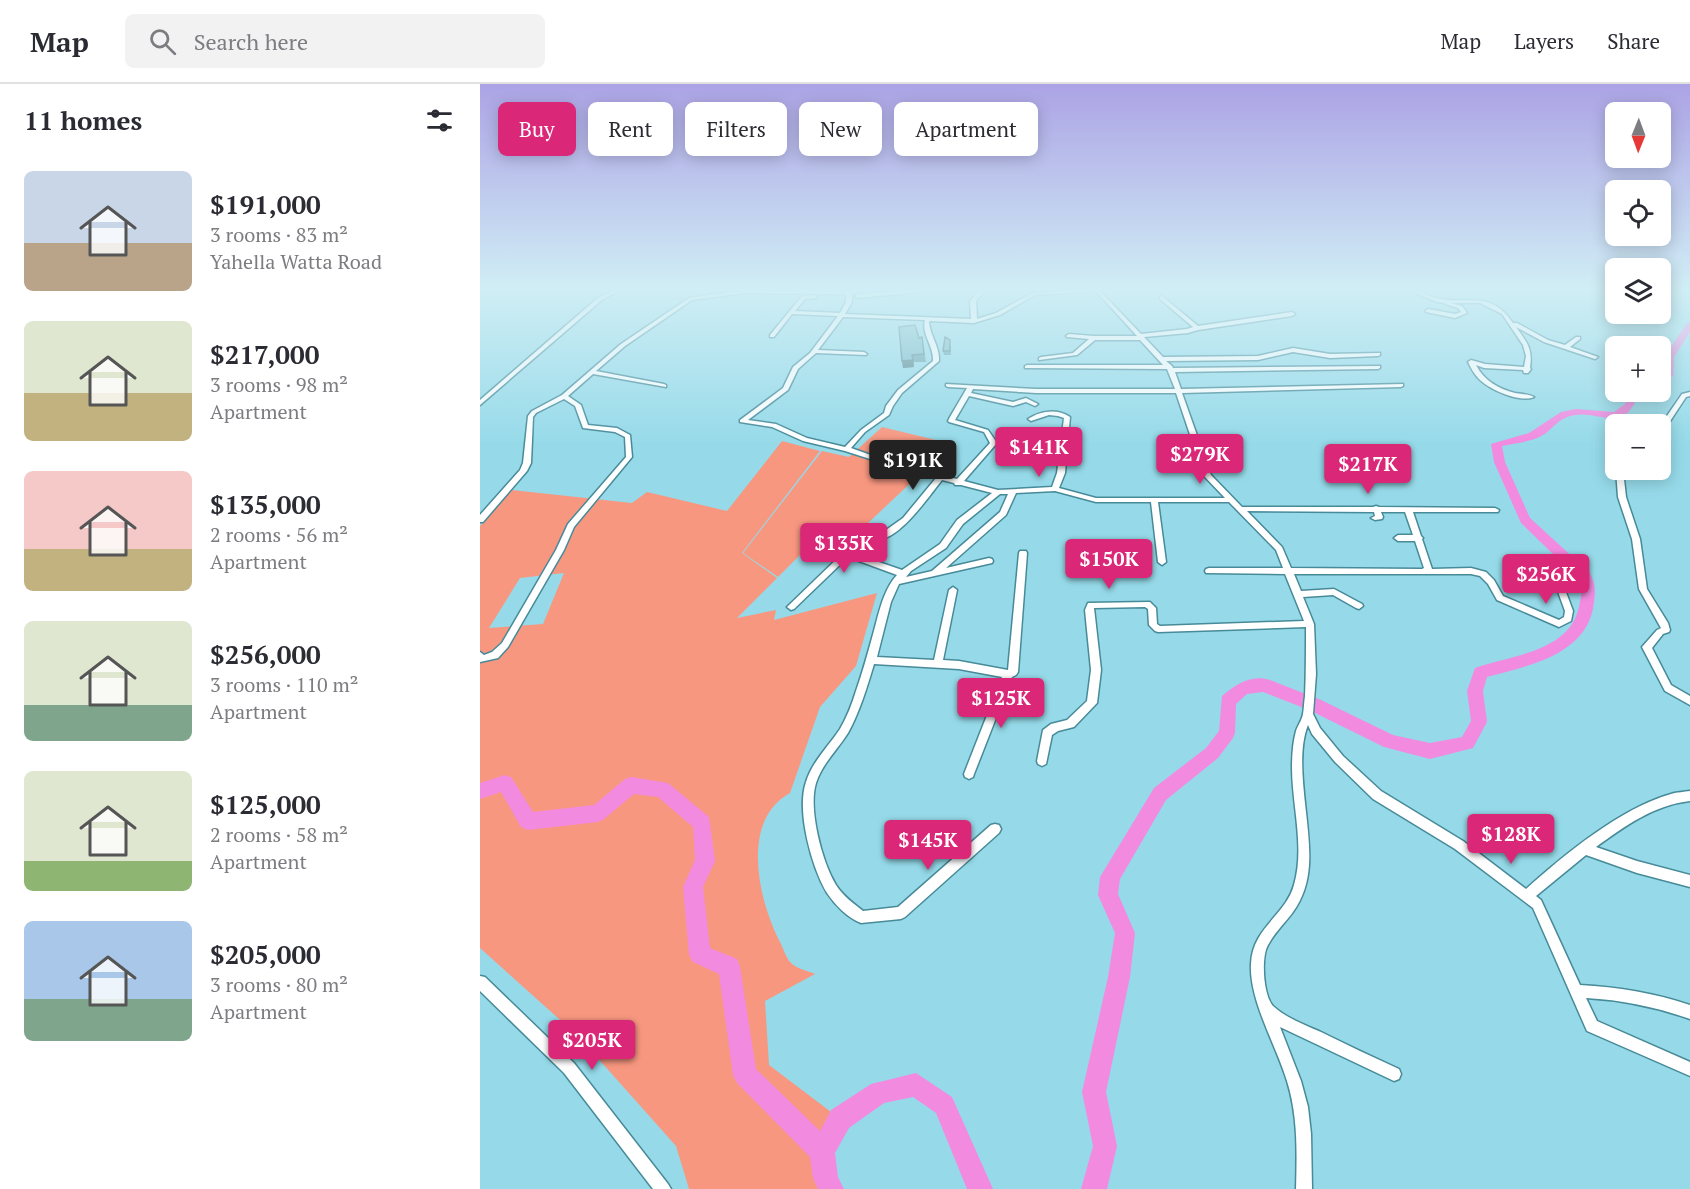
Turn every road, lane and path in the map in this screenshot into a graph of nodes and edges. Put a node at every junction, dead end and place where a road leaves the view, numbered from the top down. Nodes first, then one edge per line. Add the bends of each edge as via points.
1 (551, 342) edge
2 (629, 342) edge
3 (821, 342) edge
4 (931, 342) edge
5 (1090, 342) edge
6 (1145, 342) edge
7 (1524, 342) edge
8 (1552, 342) edge
9 (1573, 342) edge
10 (1565, 348) junction
11 (814, 351) junction
12 (864, 354) dead end
13 (1378, 354) dead end
14 (1595, 357) dead end
15 (1041, 359) dead end
16 (1162, 359) junction
17 (1027, 367) dead end
18 (1378, 367) dead end
19 (1170, 369) junction
20 (591, 372) junction
21 (948, 385) dead end
22 (1401, 385) dead end
23 (664, 386) dead end
24 (970, 391) junction
25 (1177, 391) junction
26 (1690, 394) edge
27 (564, 396) junction
28 (1531, 397) dead end
29 (480, 403) edge
30 (1035, 404) dead end
31 (1671, 415) edge
32 (1031, 419) dead end
33 (847, 449) junction
34 (940, 478) junction
35 (1620, 480) edge
36 (958, 483) junction
37 (1055, 489) junction
38 (998, 492) junction
39 (1012, 493) junction
40 (1154, 499) junction
41 (1232, 500) junction
42 (1376, 508) junction
43 (1408, 508) junction
44 (1240, 509) junction
45 (1495, 510) dead end
46 (1374, 518) dead end
47 (480, 520) edge
48 (882, 537) dead end
49 (1398, 538) dead end
50 (1419, 538) junction
51 (1023, 554) dead end
52 (989, 561) dead end
53 (1161, 562) dead end
54 (1209, 571) dead end
55 (1423, 572) junction
56 (935, 573) junction
57 (1290, 573) junction
58 (903, 574) junction
59 (1557, 578) dead end
60 (896, 582) junction
61 (953, 590) dead end
62 (1299, 594) junction
63 (1359, 606) dead end
64 (791, 607) dead end
65 (1310, 624) junction
66 (480, 656) edge
67 (871, 660) junction
68 (938, 663) junction
69 (1008, 674) junction
70 (1690, 701) edge
71 (1308, 714) junction
72 (1042, 761) dead end
73 (969, 774) dead end
74 (1690, 796) edge
75 (995, 829) dead end
76 (1586, 849) junction
77 (1690, 881) edge
78 (1527, 896) junction
79 (480, 981) edge
80 (1578, 991) junction
81 (1267, 1009) junction
82 (1690, 1012) edge
83 (1690, 1069) edge
84 (1394, 1074) dead end
85 (663, 1189) edge
86 (1304, 1189) edge

1 - 29 street
2 - 20 street
3 - 11 street
4 - 33 street via 936,361 900,392 888,406 887,414 863,431
5 - 15 street via 1075,354
6 - 16 street
7 - 28 street via 1529,356 1527,371 1471,362 1492,387
8 - 10 street
9 - 10 street
10 - 14 street
11 - 12 street
11 - 33 street via 795,368 786,389 742,421 774,425 805,440
13 - 16 street via 1330,356 1293,350 1258,358
16 - 19 street
17 - 19 street
18 - 19 street
19 - 25 street
20 - 23 street
20 - 27 street
21 - 24 street
22 - 25 street
24 - 25 street
24 - 30 street via 1013,404 1026,400
24 - 36 street via 951,421 986,431 994,443
25 - 41 street via 1209,476
26 - 31 street via 1684,395
27 - 47 street via 530,417 527,463
27 - 66 street via 578,405 585,427 617,430 628,436 629,457 571,526 505,645 495,655 482,659
32 - 37 street via 1048,413 1067,417 1061,473
33 - 34 street
34 - 36 street
34 - 48 street via 906,520
35 - 70 street via 1636,539 1643,589 1666,630 1647,647 1668,688
36 - 38 street
37 - 39 street
37 - 40 street via 1096,500
38 - 39 street
38 - 58 street via 960,522 942,546
39 - 56 street via 1003,513
40 - 41 street
40 - 53 street
41 - 44 street
42 - 43 street
42 - 44 street
42 - 46 street via 1379,517
43 - 45 street
43 - 50 street
44 - 57 street via 1279,549
49 - 50 street
50 - 55 street via 1428,569
51 - 69 street via 1015,668
52 - 56 street
54 - 57 street
55 - 57 street
55 - 59 street via 1483,574 1500,598 1559,624 1568,619 1569,611
56 - 60 street
57 - 62 street
58 - 60 street
58 - 64 street via 847,554
60 - 67 street
61 - 68 street
62 - 63 street via 1334,592
62 - 65 street
65 - 71 street
65 - 72 street via 1158,629 1153,625 1152,608 1146,604 1091,605 1096,670 1092,703 1070,724 1047,733
67 - 68 street
67 - 75 street via 848,723 821,762 807,799 829,884 846,906 861,917 901,914
68 - 69 street
69 - 73 street
71 - 78 street via 1316,731 1339,759 1377,795 1459,845
71 - 81 street via 1302,722 1298,762 1303,865 1299,891 1263,939 1257,963
74 - 76 street via 1661,801
76 - 77 street
76 - 78 street via 1554,870
78 - 80 street via 1537,904
79 - 85 street via 569,1068
80 - 82 street via 1664,1003
80 - 83 street via 1592,1026
81 - 84 street via 1284,1022
81 - 86 street via 1295,1082 1304,1119

